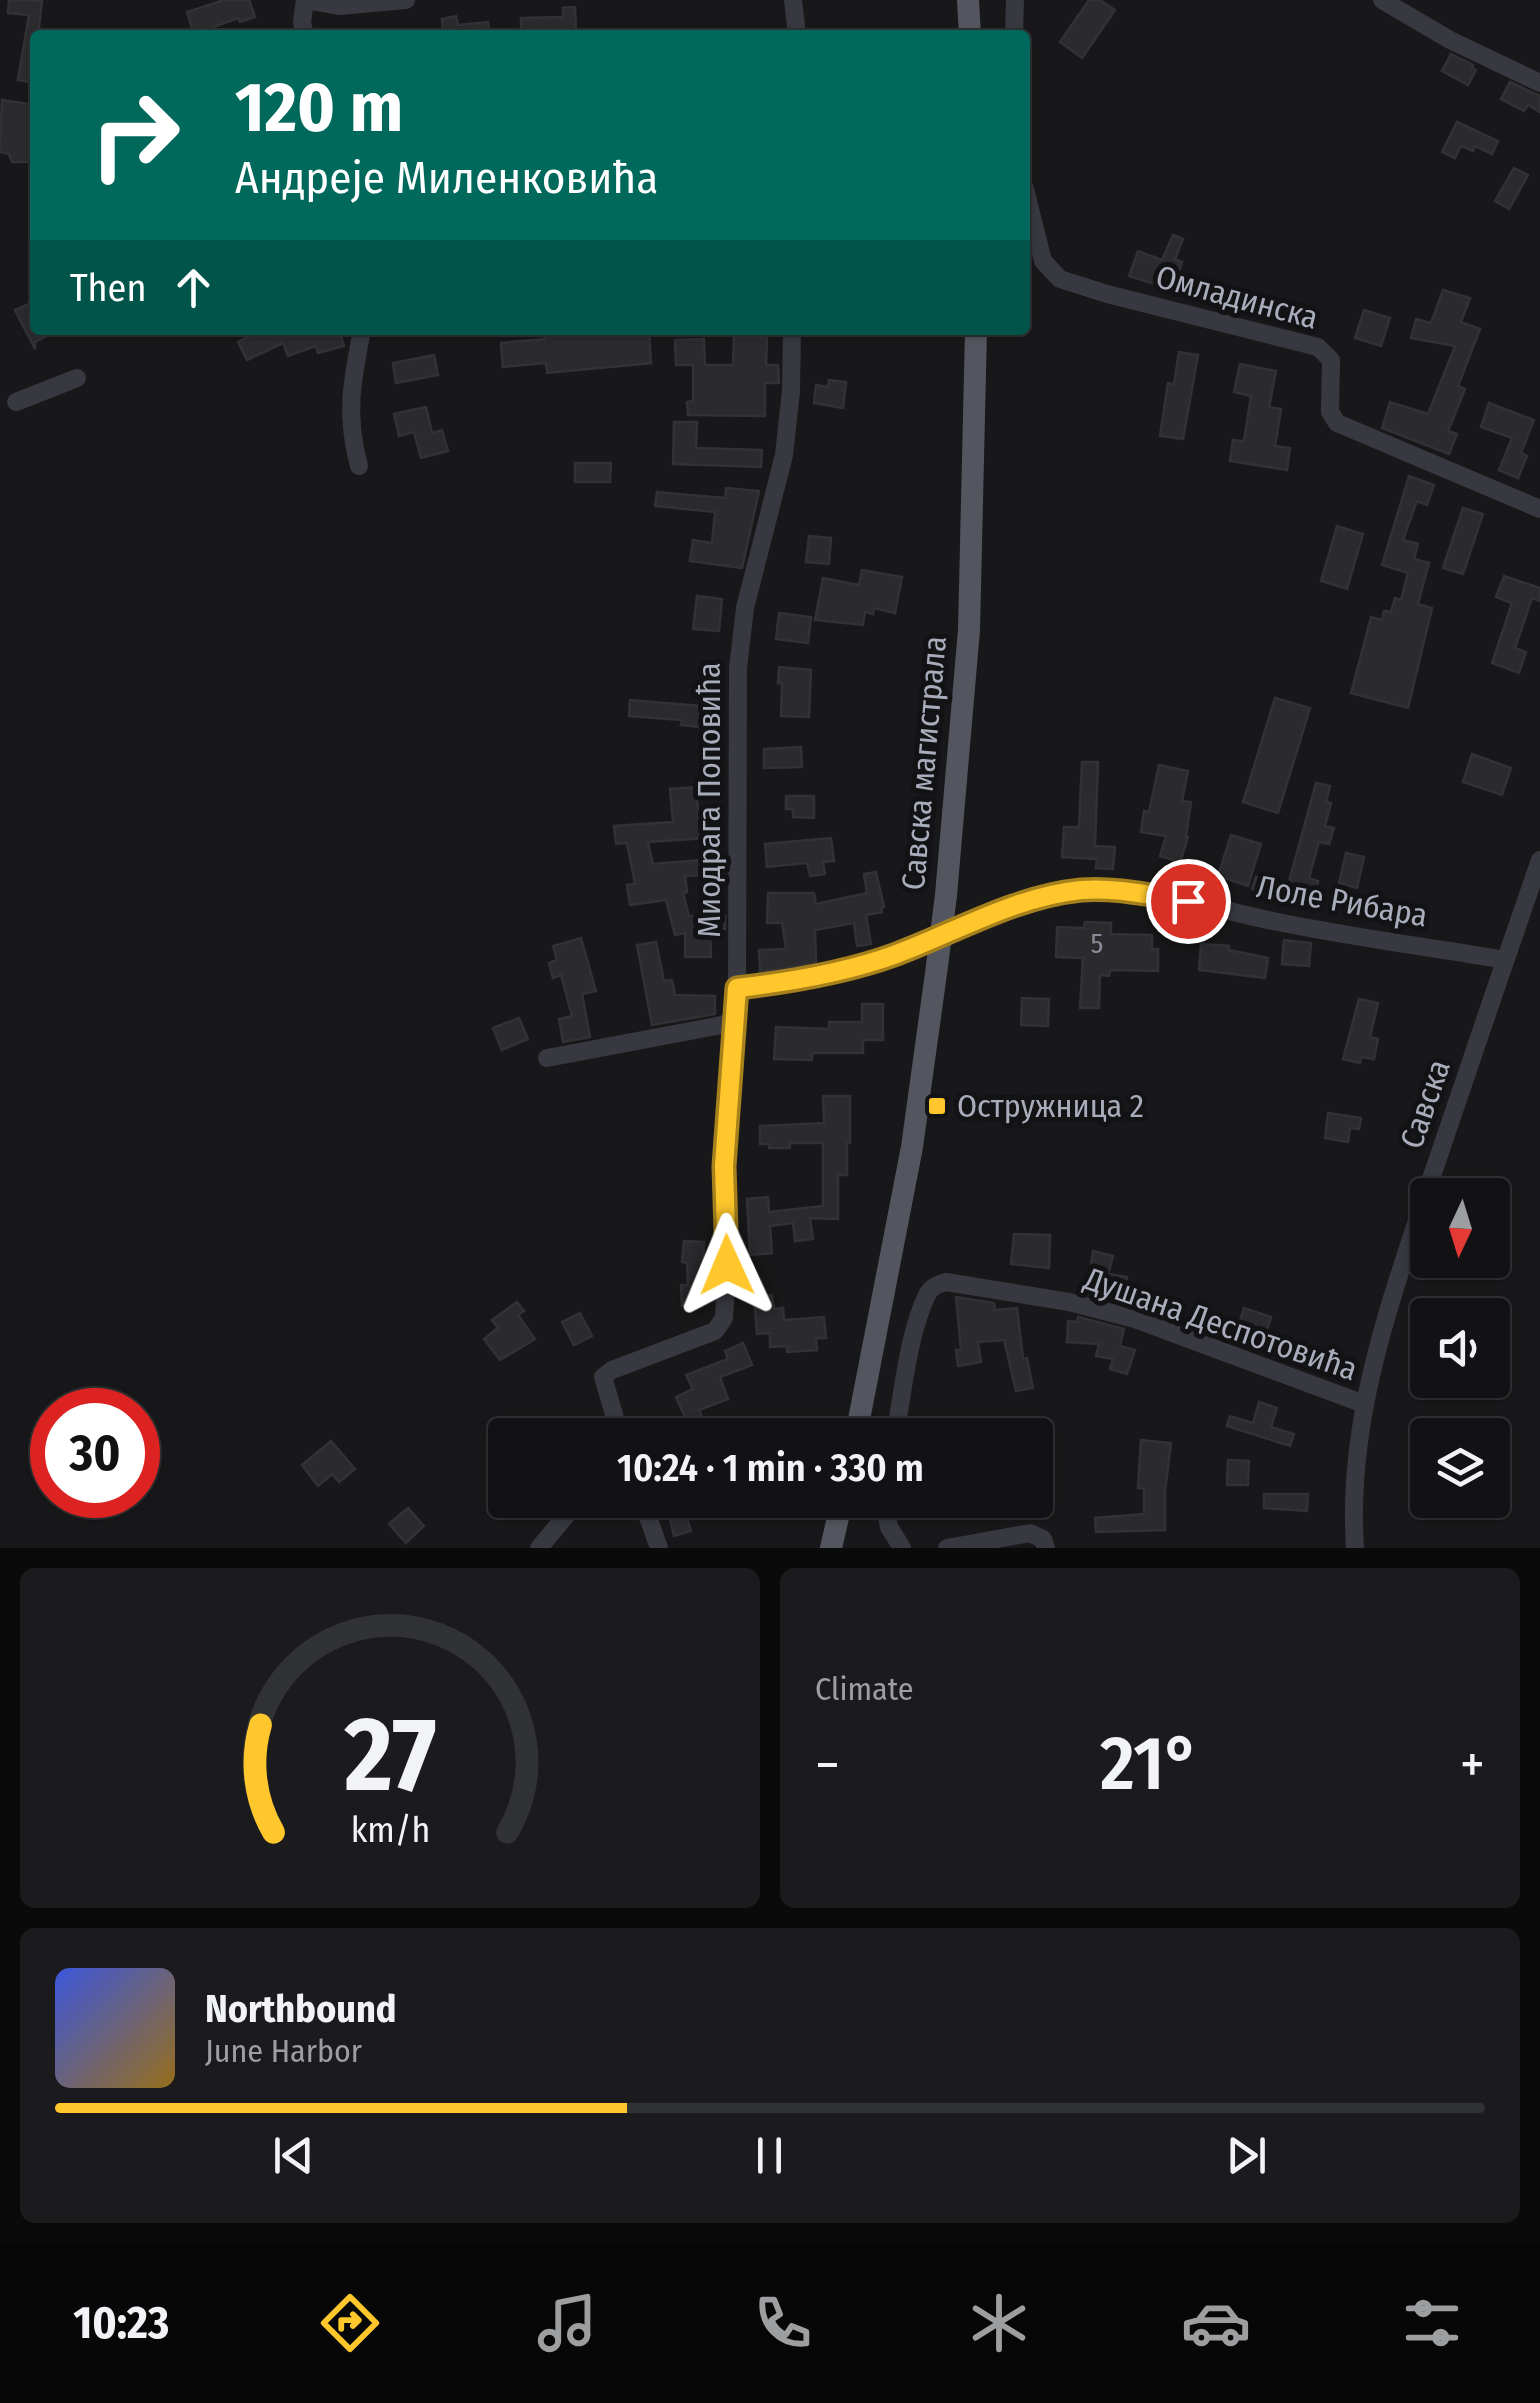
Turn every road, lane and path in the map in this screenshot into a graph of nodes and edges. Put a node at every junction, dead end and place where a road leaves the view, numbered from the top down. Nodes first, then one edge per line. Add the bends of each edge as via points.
1 (305, 0) edge
2 (406, 0) edge
3 (792, 0) edge
4 (968, 0) edge
5 (1015, 0) edge
6 (1382, 0) edge
7 (304, 30) edge
8 (796, 30) edge
9 (970, 30) edge
10 (1014, 30) edge
11 (1540, 83) edge
12 (1030, 209) edge
13 (361, 335) edge
14 (792, 335) edge
15 (976, 335) edge
16 (77, 378) dead end
17 (16, 402) dead end
18 (358, 466) dead end
19 (1540, 509) edge
20 (1540, 860) edge
21 (1505, 960) junction
22 (737, 988) junction
23 (734, 1019) junction
24 (546, 1058) dead end
25 (1364, 1404) junction
26 (615, 1418) edge
27 (859, 1418) edge
28 (898, 1418) edge
29 (564, 1518) edge
30 (648, 1518) edge
31 (838, 1518) edge
32 (884, 1518) edge
33 (888, 1518) edge
34 (539, 1548) edge
35 (659, 1548) edge
36 (831, 1548) edge
37 (882, 1548) edge
38 (902, 1548) edge
39 (947, 1548) edge
40 (1046, 1548) edge
41 (1355, 1548) edge

1 - 2 street via 339,6
1 - 7 street
3 - 8 street
4 - 9 main road
5 - 10 street
6 - 11 street
12 - 19 street, Омладинска via 1043,261 1060,279 1318,347 1331,360 1330,412 1337,423
13 - 18 street via 349,406
14 - 22 street, Миодрага Поповића via 784,455 740,641
15 - 27 main road, Савска магистрала, bridge via 968,630 946,895 912,1147
16 - 17 street
20 - 21 street, Савска
21 - 22 street, Лоле Рибара via 1097,889 1021,903 841,970
21 - 25 street, Савска via 1400,1274
22 - 23 street, Миодрага Поповића
23 - 24 street
23 - 26 street, Миодрага Поповића via 724,1166 724,1318 715,1331 603,1377
25 - 28 street, Душана Деспотовића via 1135,1319 940,1283 928,1294 916,1332
25 - 41 street, Савска via 1356,1446
29 - 34 street
30 - 35 street
31 - 36 main road
32 - 37 street
33 - 38 street
39 - 40 street via 1030,1534

